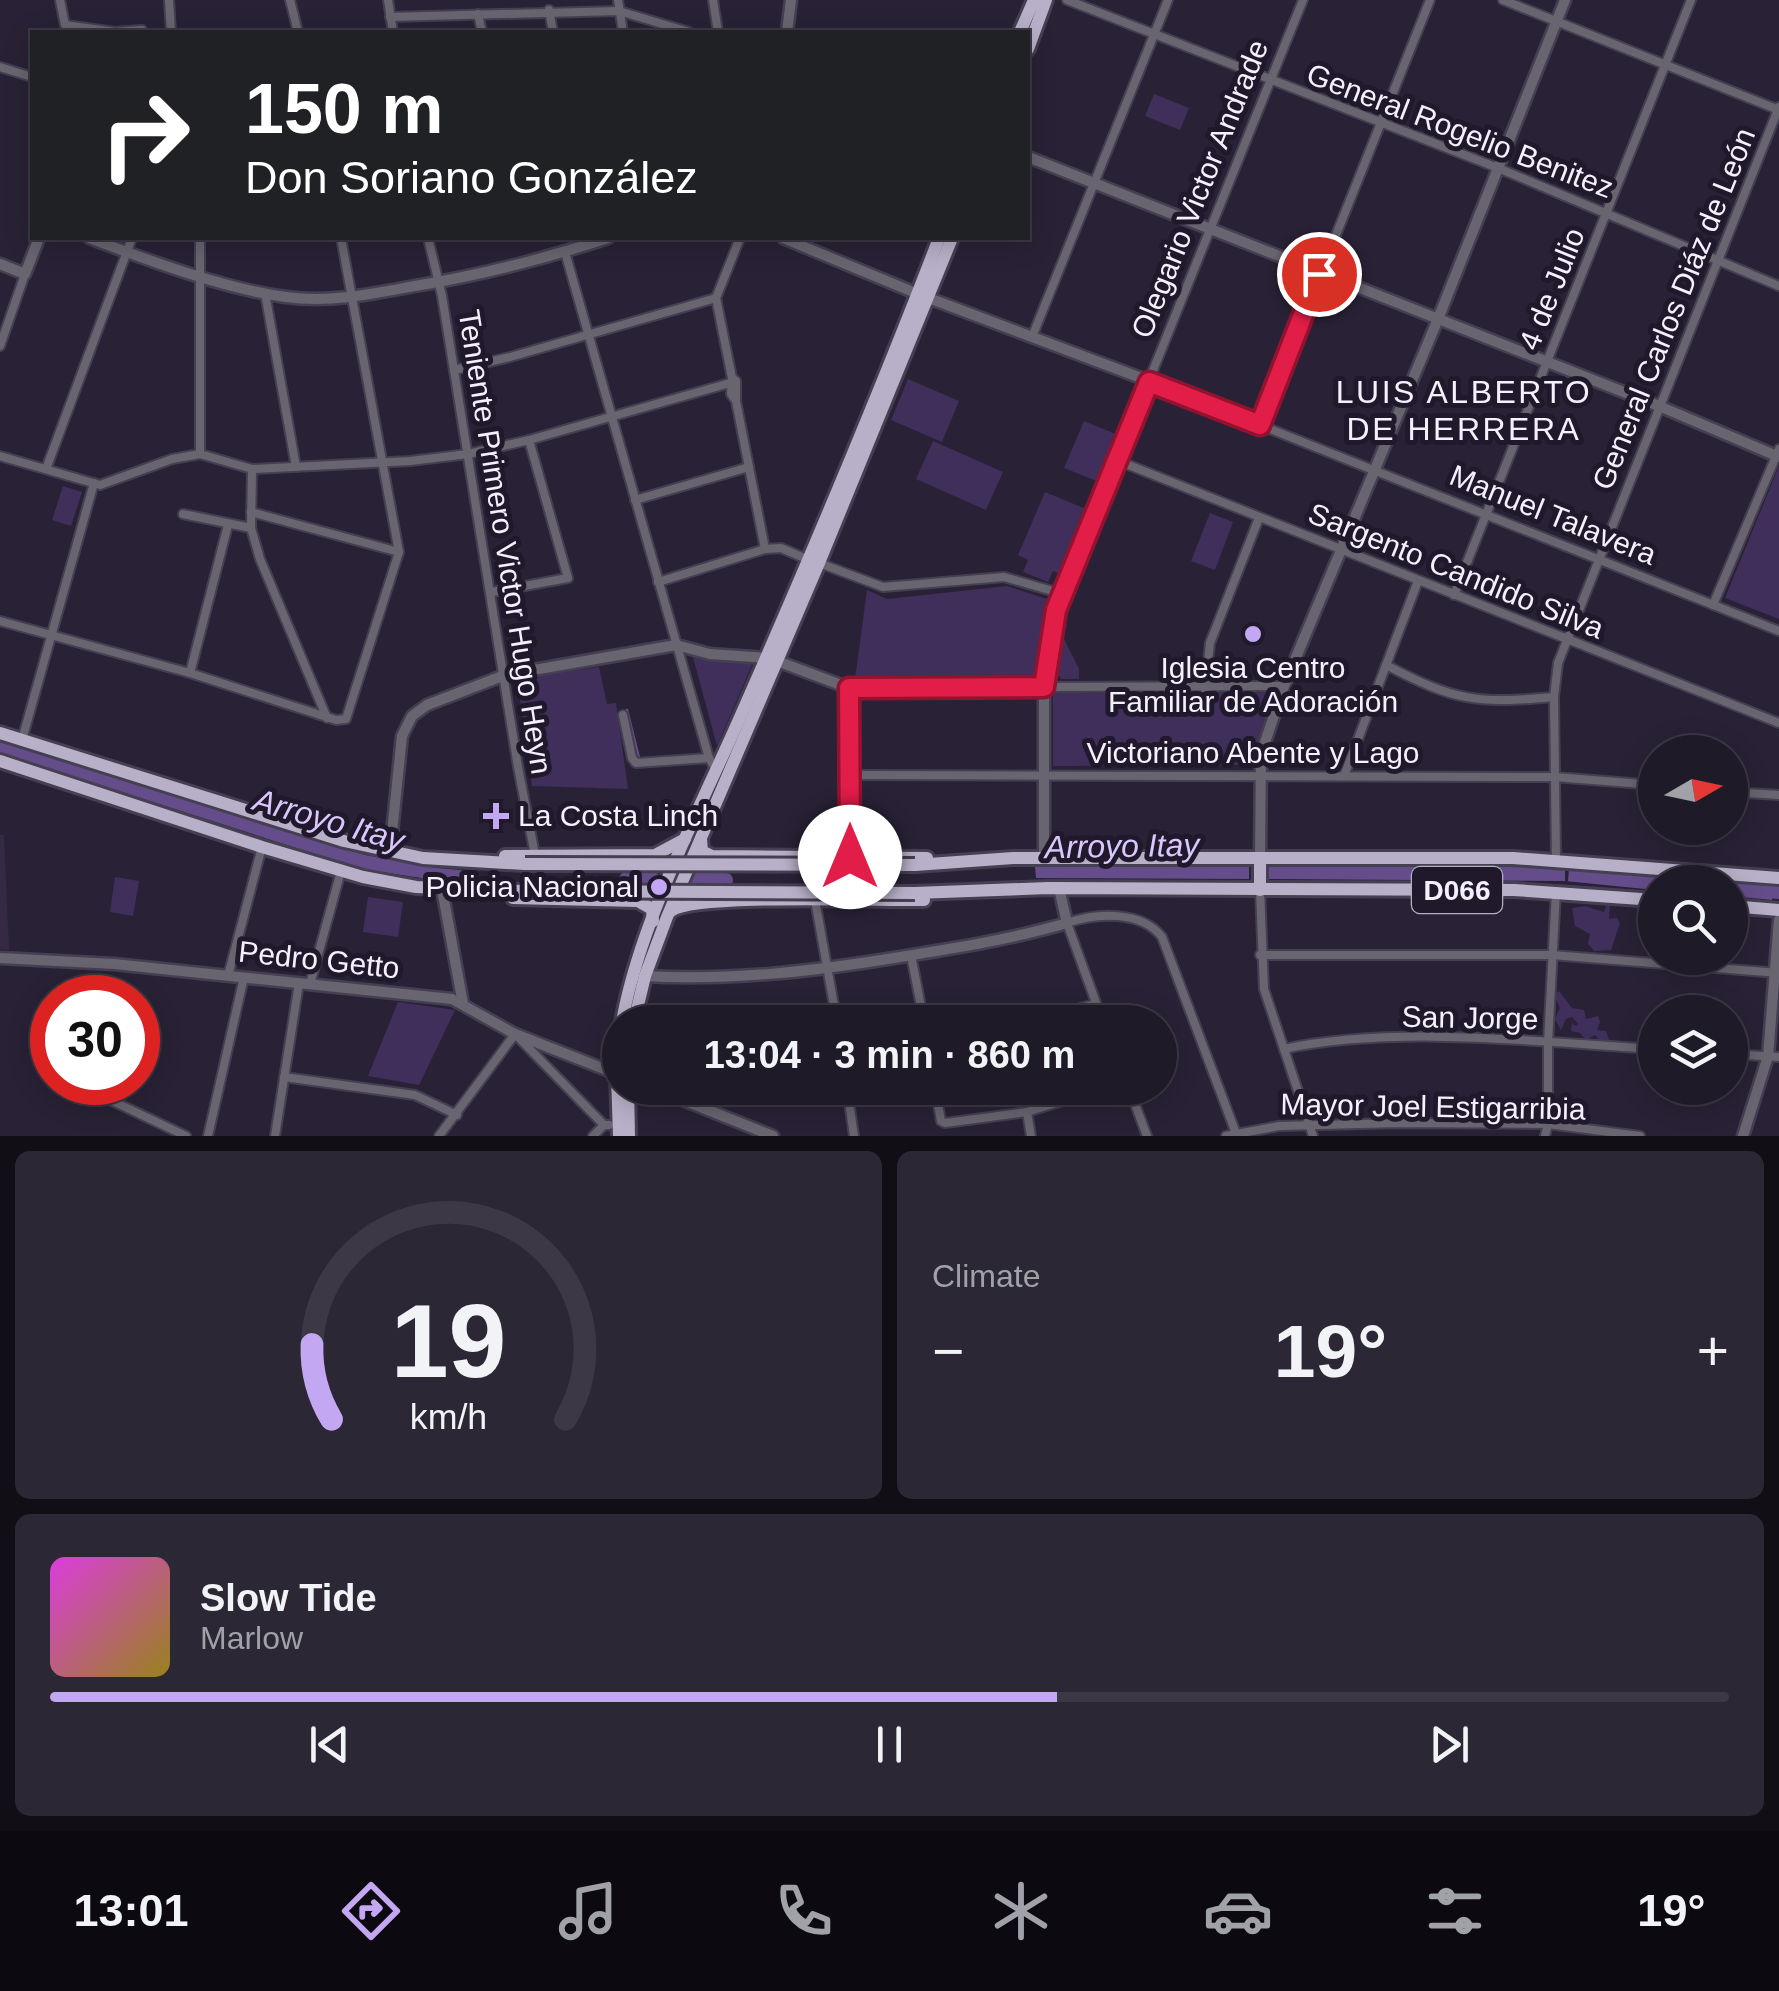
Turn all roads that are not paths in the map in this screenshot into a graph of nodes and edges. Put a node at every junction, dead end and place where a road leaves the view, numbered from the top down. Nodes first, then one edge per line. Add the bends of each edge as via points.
1 (60, 0) edge
2 (169, 0) edge
3 (290, 0) edge
4 (388, 0) edge
5 (618, 0) edge
6 (713, 0) edge
7 (791, 0) edge
8 (1034, 0) edge
9 (1046, 0) edge
10 (1067, 0) edge
11 (1168, 0) edge
12 (1303, 0) edge
13 (1430, 0) edge
14 (1503, 0) edge
15 (1565, 0) edge
16 (1692, 0) edge
17 (549, 10) junction
18 (619, 11) junction
19 (478, 14) junction
20 (390, 17) junction
21 (1557, 22) junction
22 (102, 30) edge
23 (171, 30) edge
24 (298, 30) edge
25 (393, 30) edge
26 (482, 30) edge
27 (553, 30) edge
28 (623, 30) edge
29 (681, 30) edge
30 (718, 30) edge
31 (787, 30) edge
32 (1021, 30) edge
33 (1154, 34) junction
34 (1030, 44) edge
35 (1666, 65) junction
36 (0, 67) edge
37 (30, 77) edge
38 (1269, 81) junction
39 (1779, 109) edge
40 (1382, 122) junction
41 (1030, 159) edge
42 (1498, 168) junction
43 (1094, 185) junction
44 (1607, 212) junction
45 (1209, 228) junction
46 (38, 240) edge
47 (94, 240) edge
48 (131, 240) edge
49 (200, 240) edge
50 (342, 240) edge
51 (428, 240) edge
52 (602, 240) edge
53 (739, 240) edge
54 (938, 240) edge
55 (951, 240) edge
56 (809, 243) edge
57 (126, 252) junction
58 (565, 252) junction
59 (1718, 260) junction
60 (0, 264) edge
61 (25, 274) junction
62 (199, 274) junction
63 (1319, 274) junction
64 (438, 284) junction
65 (1779, 286) edge
66 (266, 293) junction
67 (924, 295) junction
68 (716, 298) junction
69 (354, 299) junction
70 (1438, 319) junction
71 (589, 334) junction
72 (1032, 337) junction
73 (0, 346) edge
74 (1547, 363) junction
75 (454, 370) junction
76 (731, 380) junction
77 (1149, 382) junction
78 (1659, 406) junction
79 (612, 417) junction
80 (1260, 425) junction
81 (530, 440) junction
82 (200, 454) junction
83 (468, 454) junction
84 (1778, 454) edge
85 (0, 456) edge
86 (1116, 460) junction
87 (381, 463) junction
88 (296, 467) junction
89 (748, 467) junction
90 (46, 469) junction
91 (252, 469) junction
92 (1374, 471) junction
93 (94, 482) junction
94 (635, 500) junction
95 (251, 512) junction
96 (183, 514) dead end
97 (1487, 515) junction
98 (1258, 518) junction
99 (228, 525) junction
100 (251, 528) junction
101 (1340, 548) junction
102 (765, 549) junction
103 (399, 552) junction
104 (1599, 560) junction
105 (814, 562) junction
106 (1418, 581) junction
107 (658, 582) junction
108 (492, 592) junction
109 (1063, 594) junction
110 (1454, 595) junction
111 (1713, 604) junction
112 (0, 621) edge
113 (1779, 631) edge
114 (51, 636) junction
115 (1567, 639) junction
116 (676, 644) junction
117 (772, 660) junction
118 (1386, 665) junction
119 (190, 673) junction
120 (506, 675) junction
121 (1284, 686) junction
122 (1044, 687) junction
123 (849, 688) junction
124 (1204, 688) junction
125 (1554, 698) junction
126 (623, 715) dead end
127 (327, 718) junction
128 (1779, 723) edge
129 (0, 733) edge
130 (22, 740) junction
131 (0, 761) edge
132 (713, 765) junction
133 (1259, 774) junction
134 (851, 775) junction
135 (1044, 776) junction
136 (1344, 776) junction
137 (1555, 777) junction
138 (1638, 784) edge
139 (1748, 793) edge
140 (1779, 795) edge
141 (694, 837) junction
142 (262, 847) junction
143 (390, 852) junction
144 (850, 857) junction
145 (1013, 858) junction
146 (1044, 858) junction
147 (530, 859) junction
148 (1556, 860) junction
149 (1260, 862) junction
150 (342, 871) junction
151 (1779, 878) edge
152 (674, 884) junction
153 (1260, 885) junction
154 (1059, 888) junction
155 (442, 889) junction
156 (471, 890) junction
157 (980, 891) junction
158 (1556, 891) junction
159 (1638, 898) edge
160 (816, 900) junction
161 (1748, 907) edge
162 (1779, 910) edge
163 (667, 917) junction
164 (1779, 920) edge
165 (652, 923) junction
166 (1066, 923) junction
167 (1552, 954) junction
168 (1260, 955) junction
169 (911, 956) junction
170 (0, 958) edge
171 (829, 969) junction
172 (1777, 973) edge
173 (228, 976) junction
174 (646, 976) junction
175 (244, 978) junction
176 (305, 983) junction
177 (463, 1004) junction
178 (1096, 1004) joint
179 (625, 1005) edge
180 (638, 1005) edge
181 (834, 1005) edge
182 (921, 1005) edge
183 (1092, 1005) edge
184 (515, 1034) junction
185 (1548, 1042) junction
186 (1638, 1048) edge
187 (1284, 1049) junction
188 (1748, 1055) edge
189 (1774, 1056) edge
190 (602, 1068) edge
191 (284, 1077) junction
192 (120, 1105) edge
193 (628, 1105) edge
194 (696, 1105) edge
195 (849, 1105) edge
196 (938, 1105) edge
197 (1050, 1105) edge
198 (1136, 1105) edge
199 (1028, 1112) junction
200 (457, 1115) junction
201 (1400, 1123) junction
202 (1548, 1124) junction
203 (1308, 1125) junction
204 (614, 1129) edge
205 (1233, 1135) edge
206 (186, 1136) edge
207 (208, 1136) edge
208 (275, 1136) edge
209 (439, 1136) edge
210 (593, 1136) edge
211 (629, 1136) edge
212 (773, 1136) edge
213 (854, 1136) edge
214 (1032, 1136) edge
215 (1148, 1136) edge
216 (1313, 1136) edge
217 (1405, 1136) edge
218 (1544, 1136) edge
219 (1639, 1136) edge
220 (1743, 1136) edge

1 - 22 street via 65,24
2 - 23 street
3 - 24 street
4 - 20 street
5 - 18 street
6 - 30 street
7 - 31 street
8 - 32 highway
9 - 34 highway
10 - 33 street, General Rogelio Benitez
11 - 33 street
12 - 38 street, Olegario Victor Andrade
13 - 40 street
14 - 21 street
15 - 21 street
16 - 35 street, 4 de Julio
17 - 18 street
17 - 19 street
17 - 27 street
18 - 28 street
18 - 29 street
19 - 20 street
19 - 26 street
20 - 25 street
21 - 35 street
21 - 42 street
33 - 38 street, General Rogelio Benitez
33 - 43 street
35 - 39 street
35 - 44 street, 4 de Julio
36 - 37 street
38 - 40 street, General Rogelio Benitez
38 - 45 street, Olegario Victor Andrade
39 - 59 street, General Carlos Diáz de León
40 - 42 street, General Rogelio Benitez
40 - 63 street
41 - 43 street
42 - 44 street, General Rogelio Benitez
42 - 70 street
43 - 45 street
43 - 72 street
44 - 59 street, General Rogelio Benitez
44 - 74 street, 4 de Julio
45 - 63 street
45 - 77 street, Olegario Victor Andrade
46 - 61 street
47 - 57 street
48 - 57 street
49 - 62 street
50 - 69 street
51 - 64 street, Teniente Primero Victor Hugo Heyn
52 - 58 street
53 - 68 street
54 - 67 highway
55 - 67 highway
56 - 67 street, Manuel Talavera
57 - 62 street
57 - 90 street
58 - 64 street
58 - 71 street
59 - 65 street, General Rogelio Benitez
59 - 78 street, General Carlos Diáz de León
60 - 61 street
61 - 73 street
62 - 66 street
62 - 82 street
63 - 70 street
63 - 80 street
64 - 69 street
64 - 75 street, Teniente Primero Victor Hugo Heyn
66 - 69 street
66 - 88 street
67 - 72 street, Manuel Talavera
67 - 105 highway
68 - 71 street
68 - 76 street
69 - 87 street
70 - 74 street
70 - 92 street
71 - 75 street
71 - 79 street
72 - 77 street, Manuel Talavera
74 - 78 street
74 - 97 street, 4 de Julio
75 - 83 street, Teniente Primero Victor Hugo Heyn
76 - 79 street
76 - 89 street
77 - 80 street, Manuel Talavera
77 - 86 street, Olegario Victor Andrade
78 - 84 street
78 - 104 street, General Carlos Diáz de León
79 - 81 street
79 - 94 street
80 - 92 street, Manuel Talavera
81 - 83 street
81 - 108 street via 568,578
82 - 91 street
82 - 93 street
83 - 87 street
83 - 108 street, Teniente Primero Victor Hugo Heyn
84 - 111 street
85 - 90 street
86 - 98 street, Sargento Candido Silva
86 - 109 street, Olegario Victor Andrade
87 - 88 street
87 - 103 street
88 - 91 street
89 - 94 street
89 - 102 street
90 - 93 street
91 - 95 street
92 - 97 street, Manuel Talavera
92 - 101 street
93 - 114 street
94 - 107 street
95 - 100 street
95 - 103 street
96 - 99 street
97 - 104 street, Manuel Talavera
97 - 110 street, 4 de Julio
98 - 101 street, Sargento Candido Silva
98 - 124 street via 1210,644
99 - 100 street
99 - 119 street
100 - 127 street
101 - 106 street, Sargento Candido Silva
101 - 121 street
102 - 105 street via 781,548
102 - 107 street
103 - 127 street via 349,715
104 - 111 street, Manuel Talavera
104 - 115 street, General Carlos Diáz de León
105 - 109 street via 883,587 1004,577
105 - 117 highway
106 - 110 street, Sargento Candido Silva
106 - 118 street
107 - 116 street
108 - 120 street, Teniente Primero Victor Hugo Heyn
109 - 122 street, Olegario Victor Andrade
110 - 115 street, Sargento Candido Silva
111 - 113 street, Manuel Talavera
112 - 114 street
114 - 119 street
114 - 130 street
115 - 125 street, General Carlos Diáz de León
115 - 128 street, Sargento Candido Silva
116 - 117 street
116 - 120 street
116 - 132 street
117 - 123 street
117 - 132 highway
117 - 141 highway
118 - 125 street via 1464,698
118 - 136 street
119 - 127 street
120 - 143 street via 427,705 408,721
120 - 147 street, Teniente Primero Victor Hugo Heyn
121 - 124 street
121 - 133 street
122 - 123 street
122 - 124 street
122 - 135 street, Olegario Victor Andrade
123 - 134 street
125 - 137 street, General Carlos Diáz de León
126 - 132 street via 636,764
129 - 130 highway, D066
130 - 143 highway, D066
131 - 142 highway, D066
132 - 141 highway
133 - 135 street, Victoriano Abente y Lago
133 - 136 street, Victoriano Abente y Lago
133 - 149 street
134 - 135 street, Victoriano Abente y Lago
134 - 144 street
135 - 146 street, Olegario Victor Andrade
136 - 137 street, Victoriano Abente y Lago
137 - 138 street, Victoriano Abente y Lago
137 - 148 street, General Carlos Diáz de León
139 - 140 street
141 - 144 highway via 712,856
141 - 147 highway via 663,854
141 - 152 highway
142 - 150 highway, D066
142 - 173 street
143 - 147 highway, D066 via 472,862
144 - 145 highway
145 - 146 highway, D066
145 - 147 highway, D066, bridge via 916,866
146 - 149 highway, D066
148 - 149 highway, D066
148 - 151 highway, D066
149 - 153 highway
150 - 155 highway, D066
150 - 176 street
152 - 163 highway
152 - 165 highway
153 - 154 highway, D066
153 - 158 highway, D066
153 - 168 street
154 - 157 highway, D066
154 - 166 street
155 - 156 highway, D066
155 - 177 street
156 - 157 highway, D066, bridge
156 - 165 highway via 638,902 652,908
157 - 160 highway via 930,900
158 - 159 highway, D066
158 - 167 street
160 - 163 highway via 685,904
160 - 171 street
161 - 162 highway
163 - 174 highway
164 - 172 street
165 - 179 highway
166 - 169 street
166 - 178 street
166 - 205 street via 1116,916 1156,930
167 - 168 street
167 - 172 street
167 - 185 street
168 - 187 street via 1267,1003
169 - 171 street
169 - 182 street
170 - 173 street, Pedro Getto
171 - 174 street
171 - 181 street
172 - 189 street
173 - 175 street, Pedro Getto
174 - 180 highway
175 - 176 street, Pedro Getto
175 - 207 street
176 - 177 street, Pedro Getto
176 - 191 street
177 - 184 street, Pedro Getto
178 - 183 street
184 - 190 street, Pedro Getto
184 - 200 street
184 - 204 street
185 - 186 street, San Jorge
185 - 187 street, San Jorge via 1364,1038
185 - 202 street
187 - 203 street
188 - 189 street
189 - 220 street
191 - 200 street via 415,1095
191 - 208 street
192 - 206 street
193 - 211 highway
194 - 212 street
195 - 213 street
196 - 199 street via 942,1123
197 - 199 street
198 - 215 street
199 - 214 street
200 - 209 street
201 - 202 street, Mayor Joel Estigarribia
201 - 203 street, Mayor Joel Estigarribia
201 - 217 street
202 - 218 street
202 - 219 street, Mayor Joel Estigarribia
203 - 205 street, Mayor Joel Estigarribia
203 - 216 street
204 - 210 street

